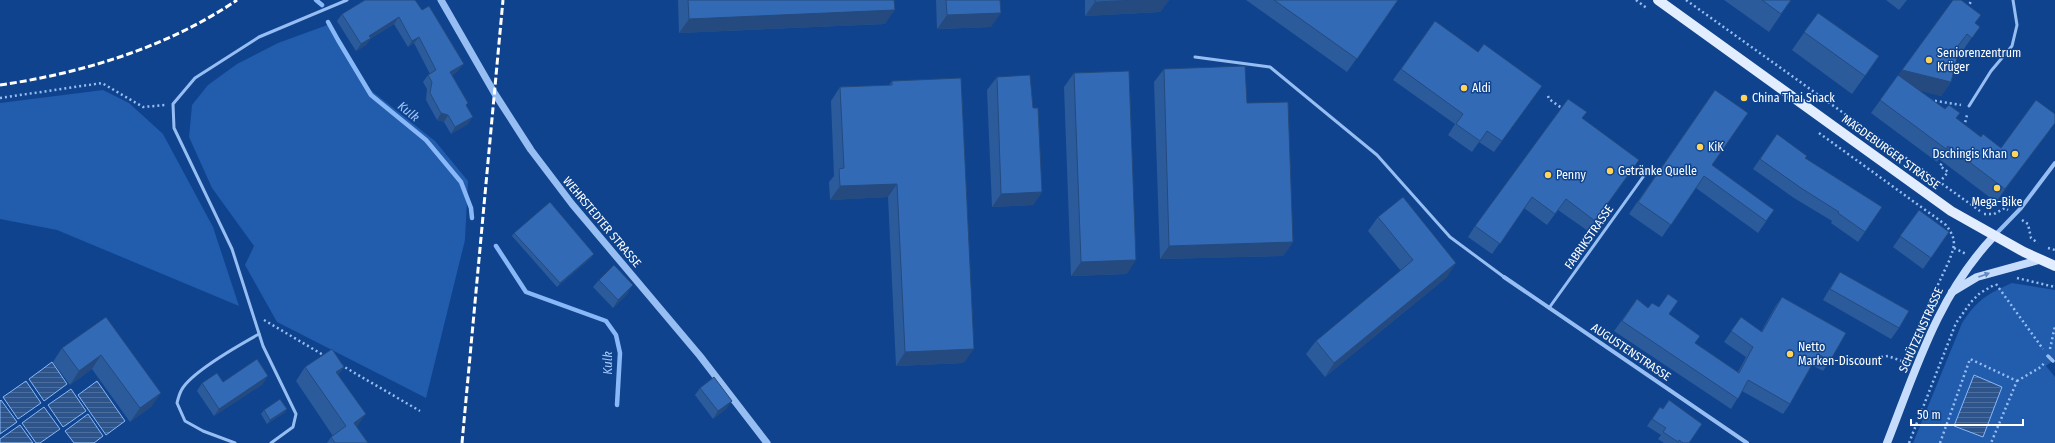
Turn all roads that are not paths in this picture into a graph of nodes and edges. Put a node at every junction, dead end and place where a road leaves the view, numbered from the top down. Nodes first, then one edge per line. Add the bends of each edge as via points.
1 (346, 0) edge
2 (441, 0) edge
3 (1658, 0) edge
4 (2013, 0) edge
5 (1195, 57) dead end
6 (1969, 106) road end
7 (2055, 163) edge
8 (1643, 177) dead end
9 (1994, 236) junction
10 (2039, 260) junction
11 (2055, 266) edge
12 (1504, 277) joint
13 (1950, 294) junction
14 (1550, 308) junction
15 (259, 334) junction
16 (2048, 356) road end
17 (2053, 361) dead end
18 (235, 443) edge
19 (271, 443) edge
20 (767, 443) edge
21 (1747, 443) edge
22 (1886, 443) edge

1 - 15 lane via 259,37 195,78 173,104 174,128 232,249
2 - 20 street, WEHRSTEDTER STRASSE via 495,94 531,150 572,204 700,356
3 - 9 main road, MAGDEBURGER STRASSE via 1932,198
4 - 6 lane via 2017,25 2012,46 1991,71
5 - 12 lane via 1270,67 1377,155 1450,237
7 - 9 street via 2017,213
8 - 14 lane, FABRIKSTRASSE
9 - 10 main road, MAGDEBURGER STRASSE
9 - 13 main road, SCHÜTZENSTRASSE
10 - 11 main road, MAGDEBURGER STRASSE
13 -> 10 main road via 1977,277
12 - 14 street, AUGUSTENSTRASSE
13 - 22 main road, SCHÜTZENSTRASSE via 1931,331
14 - 21 street, AUGUSTENSTRASSE
15 - 18 lane via 193,377 181,390 177,403 185,421
15 - 19 lane via 296,414 293,427
16 - 17 street

